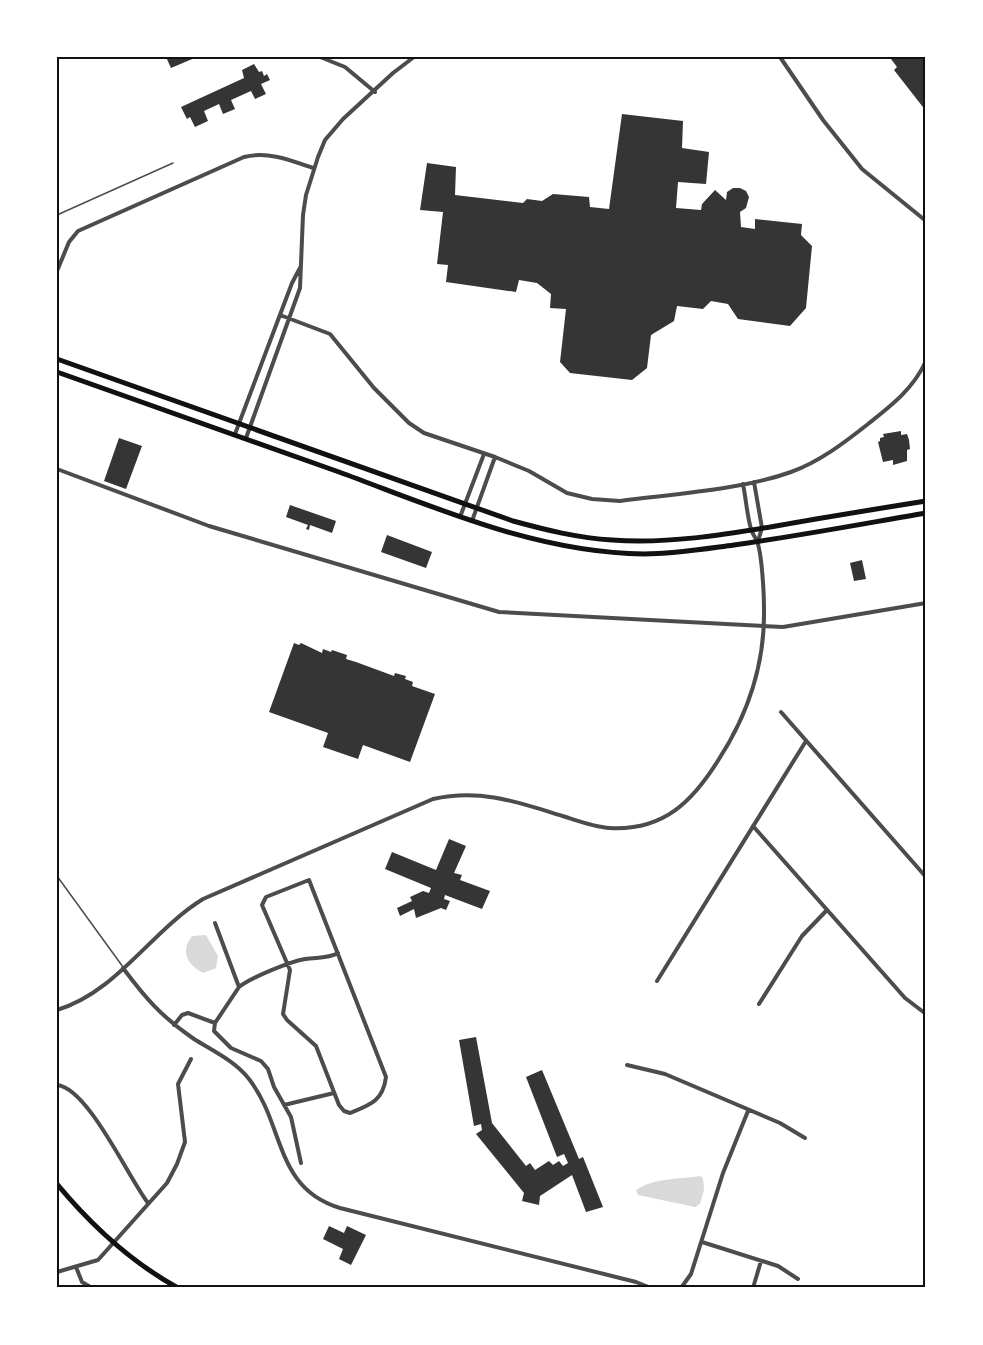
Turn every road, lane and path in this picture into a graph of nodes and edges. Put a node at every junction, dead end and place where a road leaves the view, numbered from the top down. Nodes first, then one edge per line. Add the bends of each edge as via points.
1 (320, 57) edge
2 (414, 57) edge
3 (780, 57) edge
4 (375, 92) junction
5 (173, 164) dead end
6 (313, 168) junction
7 (57, 215) edge
8 (926, 221) edge
9 (302, 265) junction
10 (57, 271) edge
11 (280, 315) junction
12 (289, 318) junction
13 (57, 359) edge
14 (926, 361) edge
15 (57, 372) edge
16 (239, 423) junction
17 (250, 427) junction
18 (235, 434) junction
19 (246, 438) junction
20 (484, 454) junction
21 (495, 457) junction
22 (57, 469) edge
23 (754, 482) junction
24 (743, 484) junction
25 (926, 501) edge
26 (465, 504) junction
27 (476, 508) junction
28 (926, 513) edge
29 (460, 517) junction
30 (472, 521) junction
31 (762, 528) junction
32 (751, 530) junction
33 (757, 542) junction
34 (926, 603) edge
35 (764, 626) junction
36 (781, 712) dead end
37 (806, 741) junction
38 (753, 826) junction
39 (57, 876) edge
40 (926, 877) edge
41 (827, 910) junction
42 (214, 923) dead end
43 (338, 953) junction
44 (287, 965) junction
45 (123, 968) junction
46 (657, 981) dead end
47 (239, 987) junction
48 (759, 1004) dead end
49 (57, 1010) edge
50 (926, 1014) edge
51 (215, 1023) junction
52 (174, 1025) junction
53 (191, 1059) dead end
54 (627, 1065) dead end
55 (57, 1085) edge
56 (334, 1093) junction
57 (284, 1105) junction
58 (748, 1111) junction
59 (805, 1138) dead end
60 (301, 1163) dead end
61 (57, 1184) edge
62 (148, 1203) junction
63 (702, 1242) junction
64 (114, 1243) junction
65 (761, 1261) junction
66 (76, 1267) junction
67 (57, 1272) edge
68 (798, 1279) dead end
69 (92, 1288) edge
70 (178, 1288) edge
71 (651, 1288) edge
72 (681, 1288) edge
73 (753, 1288) edge

1 - 4 street via 345,67
2 - 4 street
3 - 8 street via 862,169
4 - 6 street via 333,131
5 - 7 lane
6 - 9 street via 303,215
6 - 10 street via 276,156 244,157 78,231
9 - 11 street
9 - 12 street via 300,288
11 - 12 street
11 - 16 street
12 - 17 street
12 - 20 street via 330,334 409,423 424,433
13 - 16 main road
14 - 23 street via 893,405 839,446 793,471
15 - 18 main road
16 - 17 main road
16 - 18 street
17 - 19 street
17 - 26 main road
18 - 19 main road
19 - 29 main road
20 - 21 street
20 - 26 street
21 - 24 street via 567,493 605,501
21 - 27 street
22 - 35 street via 209,526 499,612
23 - 24 street
23 - 31 street
24 - 32 street
25 - 31 main road
26 - 27 main road
26 - 29 street
27 - 30 street
27 - 32 main road via 552,532 614,540 686,538
28 - 33 main road
29 - 30 main road
30 - 33 main road via 551,544 612,552 680,552
31 - 32 main road
31 - 33 street
32 - 33 street
33 - 35 street
34 - 35 street via 790,626
35 - 45 street via 758,669 738,727 705,783 670,814 641,825 608,828 489,796 461,794 433,799 203,899 177,917
36 - 37 street
37 - 38 street
37 - 40 street
38 - 41 street
38 - 46 street
39 - 45 lane
41 - 48 street via 802,936
41 - 50 street via 905,998
42 - 47 street
43 - 44 street
43 - 44 street via 309,880 266,897 262,905
43 - 56 street via 386,1077 374,1103 350,1113 339,1105
44 - 47 street
44 - 56 street via 290,976 283,1014 316,1046
45 - 49 street via 88,996
45 - 52 street via 145,998
47 - 51 street
51 - 52 street via 188,1013
51 - 57 street via 216,1033 231,1048 261,1061 268,1069
52 - 71 street via 232,1062 248,1077 259,1093 292,1172 321,1202
53 - 62 street via 178,1084 186,1135 184,1149 167,1184
54 - 58 street via 665,1074
55 - 62 street via 69,1088 85,1104
56 - 57 street
57 - 60 street via 291,1117
58 - 59 street
58 - 63 street via 723,1173
61 - 64 main road
62 - 64 street
63 - 65 street
63 - 72 street via 692,1274
64 - 66 street via 98,1260
64 - 70 main road
65 - 68 street
65 - 73 street
66 - 67 street
66 - 69 street via 82,1282

